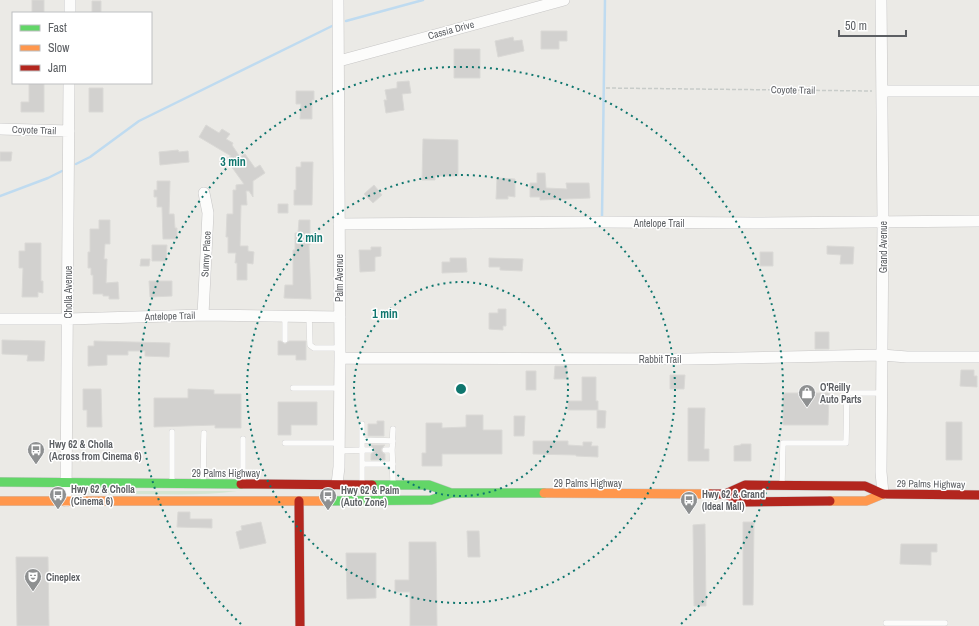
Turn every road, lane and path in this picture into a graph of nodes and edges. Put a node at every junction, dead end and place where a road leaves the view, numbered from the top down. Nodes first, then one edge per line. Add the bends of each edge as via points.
1 (70, 0) edge
2 (338, 0) edge
3 (564, 0) edge
4 (881, 0) edge
5 (70, 12) edge
6 (338, 61) junction
7 (69, 84) edge
8 (606, 88) dead end
9 (882, 91) junction
10 (979, 91) edge
11 (0, 129) edge
12 (69, 131) junction
13 (204, 193) dead end
14 (979, 221) edge
15 (883, 222) junction
16 (339, 224) junction
17 (203, 315) junction
18 (285, 316) junction
19 (310, 317) junction
20 (340, 317) junction
21 (0, 318) edge
22 (68, 319) junction
23 (285, 340) dead end
24 (340, 353) junction
25 (882, 355) junction
26 (979, 357) edge
27 (293, 388) dead end
28 (339, 388) junction
29 (881, 393) junction
30 (362, 424) dead end
31 (393, 429) dead end
32 (172, 432) dead end
33 (204, 433) dead end
34 (243, 439) dead end
35 (362, 440) junction
36 (392, 441) junction
37 (285, 443) dead end
38 (339, 447) junction
39 (362, 450) junction
40 (370, 450) dead end
41 (385, 450) dead end
42 (392, 450) junction
43 (362, 464) junction
44 (393, 464) junction
45 (0, 482) edge
46 (66, 483) junction
47 (172, 483) junction
48 (203, 484) junction
49 (244, 484) junction
50 (337, 484) junction
51 (362, 484) junction
52 (393, 484) junction
53 (782, 485) junction
54 (451, 493) junction
55 (725, 494) junction
56 (883, 494) junction
57 (979, 495) edge
58 (0, 501) edge
59 (66, 501) junction
60 (299, 501) junction
61 (225, 502) junction
62 (886, 623) dead end
63 (945, 623) dead end
64 (300, 626) edge

1 - 5 street
2 - 6 street, Palm Avenue
3 - 6 street, Cassia Drive
4 - 9 street, Grand Avenue
6 - 16 street, Palm Avenue
7 - 12 street, Cholla Avenue
8 - 9 path, Coyote Trail
9 - 10 street
9 - 15 street, Grand Avenue
11 - 12 street, Coyote Trail
12 - 22 street, Cholla Avenue
13 - 17 street, Sunny Place via 208,213
14 - 15 street, Antelope Trail
15 - 16 street, Antelope Trail
15 - 25 street, Grand Avenue
16 - 20 street, Palm Avenue
17 - 18 street, Antelope Trail
17 - 22 street, Antelope Trail
18 - 19 street, Antelope Trail
18 - 23 lane
19 - 20 street, Antelope Trail
19 - 24 lane via 310,345
20 - 24 street, Palm Avenue
21 - 22 street, Antelope Trail
22 - 46 street, Cholla Avenue
24 - 25 street, Rabbit Trail via 688,359
24 - 28 street, Palm Avenue
25 - 26 street, Rabbit Trail
25 - 29 street, Grand Avenue
27 - 28 lane
28 - 38 street, Palm Avenue
29 - 53 lane via 847,394 846,443 783,443
29 - 56 street, Grand Avenue via 880,472
30 - 35 lane
31 - 36 lane
32 - 47 lane
33 - 48 lane
34 - 49 lane
35 - 36 lane
35 - 39 lane
36 - 42 lane
37 - 38 lane
38 - 39 lane
38 - 50 street, Palm Avenue
39 - 40 lane
39 - 43 lane
41 - 42 lane
42 - 44 lane
43 - 44 lane
43 - 51 lane
44 - 52 lane
45 - 46 main road, 29 Palms Highway
46 - 47 main road, 29 Palms Highway
46 - 59 street, Cholla Avenue
47 - 48 main road, 29 Palms Highway
48 - 49 main road, 29 Palms Highway
49 - 50 main road, 29 Palms Highway
50 - 51 main road, 29 Palms Highway
50 - 61 main road via 334,491 235,496
51 - 52 main road, 29 Palms Highway
52 - 54 main road, 29 Palms Highway via 429,485
53 - 55 main road, 29 Palms Highway via 745,485
53 - 56 main road, 29 Palms Highway via 865,486
54 - 55 main road, 29 Palms Highway
54 - 60 main road, 29 Palms Highway via 431,500
55 - 56 main road, 29 Palms Highway via 743,502 866,501
56 - 57 main road, 29 Palms Highway
58 - 59 main road, 29 Palms Highway
59 - 61 main road, 29 Palms Highway
60 - 61 main road, 29 Palms Highway
60 - 64 main road
62 - 63 lane

